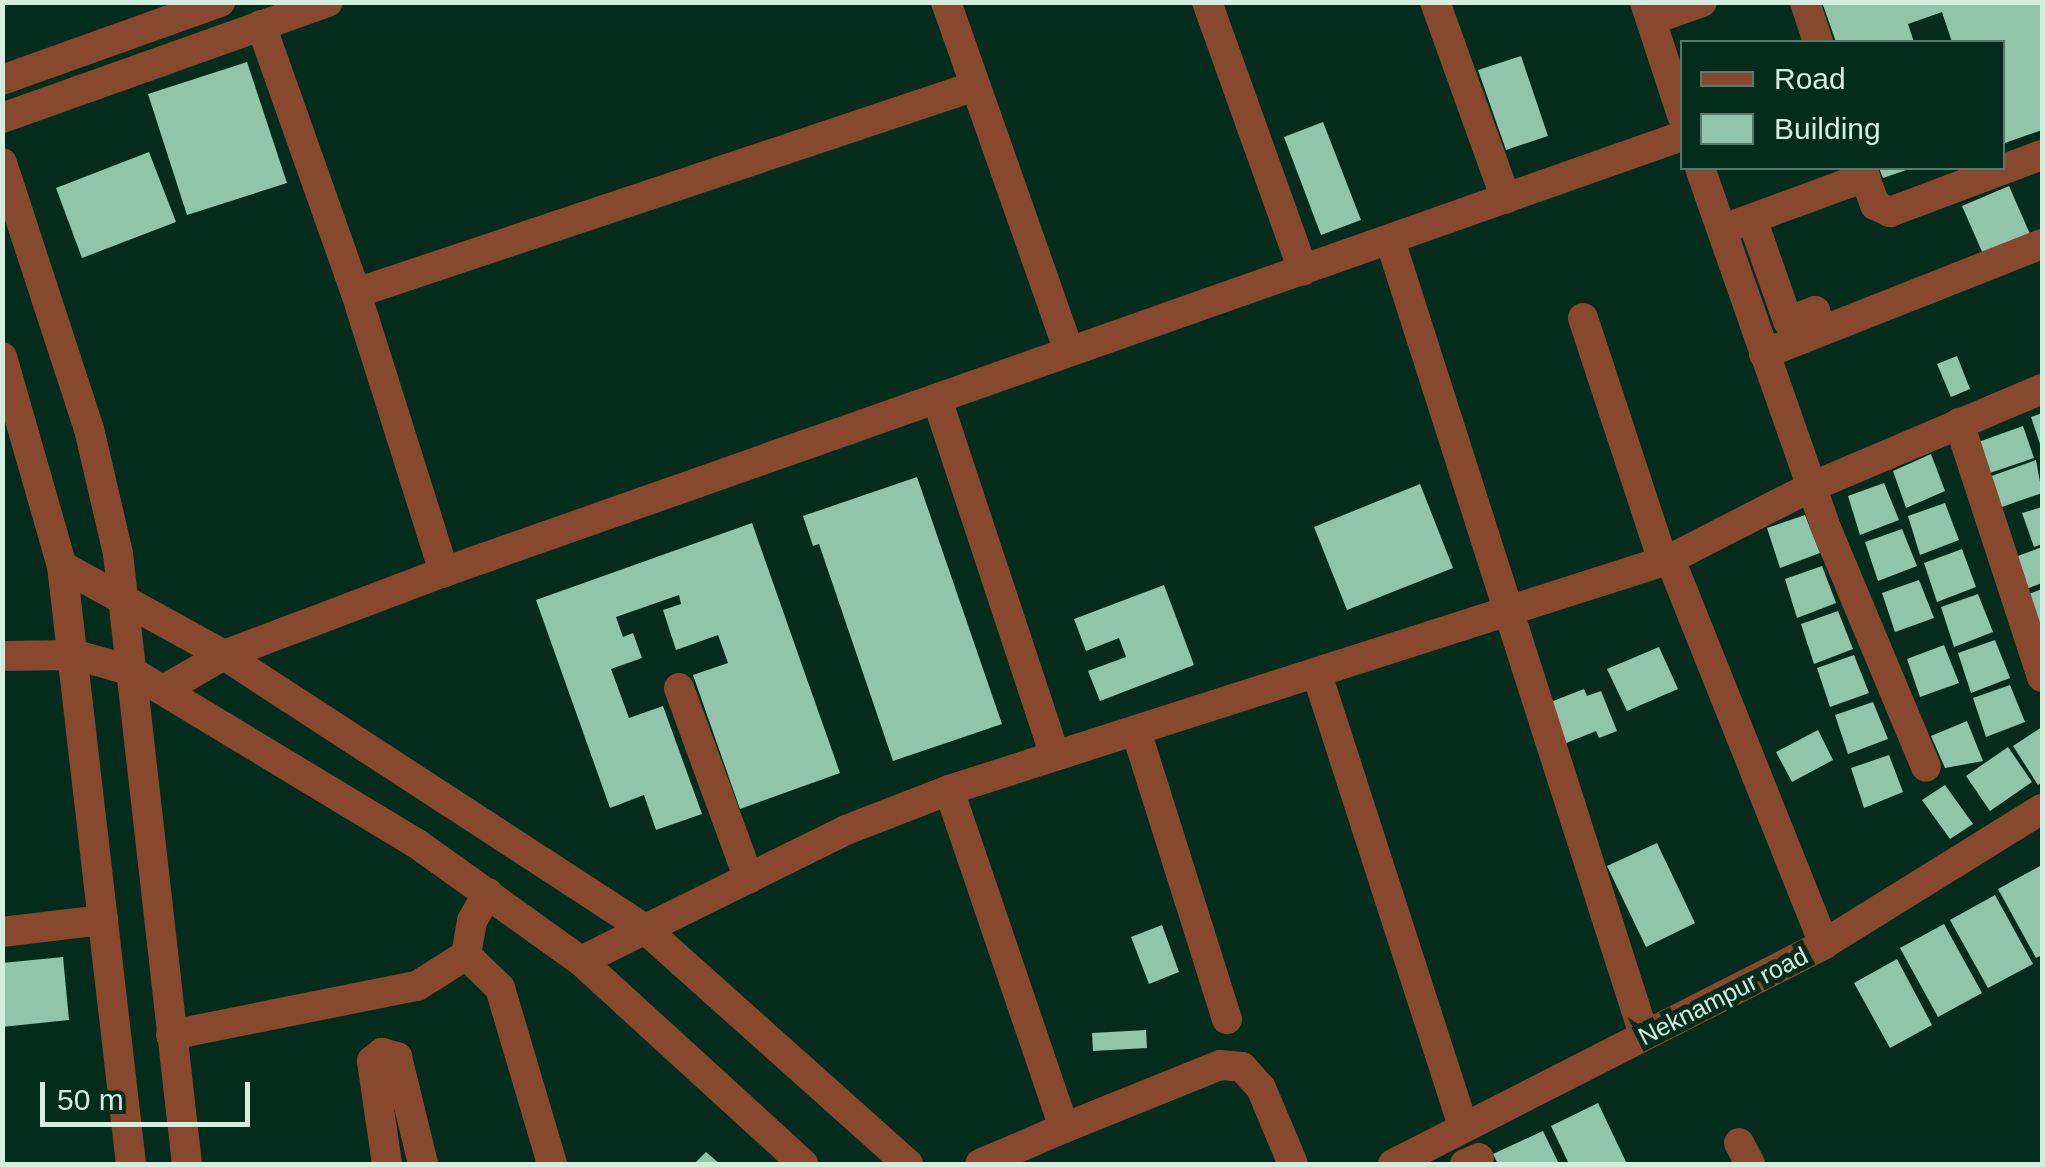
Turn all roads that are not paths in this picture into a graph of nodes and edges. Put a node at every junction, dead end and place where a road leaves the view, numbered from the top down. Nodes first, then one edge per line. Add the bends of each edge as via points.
1 (220, 2) edge
2 (328, 2) edge
3 (946, 2) edge
4 (1208, 2) edge
5 (1435, 2) edge
6 (1702, 2) edge
7 (1805, 2) edge
8 (1648, 11) edge
9 (261, 25) junction
10 (1817, 40) edge
11 (2, 80) edge
12 (975, 86) junction
13 (1680, 108) edge
14 (2, 118) edge
15 (1680, 137) edge
16 (2042, 156) edge
17 (2, 163) edge
18 (1701, 170) edge
19 (2004, 170) edge
20 (2005, 170) edge
21 (1863, 172) edge
22 (1506, 199) junction
23 (1752, 219) junction
24 (1722, 230) junction
25 (1390, 240) junction
26 (2042, 244) edge
27 (1304, 270) junction
28 (356, 293) junction
29 (1582, 318) dead end
30 (1822, 331) junction
31 (1069, 351) junction
32 (1764, 354) junction
33 (2, 358) edge
34 (2042, 390) edge
35 (937, 398) junction
36 (1959, 423) junction
37 (1811, 487) junction
38 (1667, 560) junction
39 (62, 566) junction
40 (444, 572) junction
41 (123, 599) junction
42 (1505, 615) junction
43 (76, 655) junction
44 (224, 655) junction
45 (2, 656) edge
46 (128, 670) junction
47 (1317, 674) junction
48 (2042, 677) edge
49 (678, 688) dead end
50 (165, 689) junction
51 (1137, 734) junction
52 (1055, 756) junction
53 (1926, 767) dead end
54 (950, 790) junction
55 (2042, 809) edge
56 (749, 878) junction
57 (488, 893) junction
58 (103, 920) junction
59 (645, 930) junction
60 (2, 932) edge
61 (1824, 944) junction
62 (466, 955) junction
63 (581, 961) junction
64 (1227, 1020) dead end
65 (171, 1035) junction
66 (1644, 1035) junction
67 (1463, 1127) junction
68 (1064, 1128) junction
69 (131, 1164) edge
70 (187, 1164) edge
71 (387, 1164) edge
72 (422, 1164) edge
73 (552, 1164) edge
74 (802, 1164) edge
75 (908, 1164) edge
76 (980, 1164) edge
77 (1292, 1164) edge
78 (1392, 1164) edge

1 - 11 street
2 - 9 street
3 - 12 street
4 - 27 street
5 - 22 street
6 - 8 street
7 - 10 street
8 - 13 street
9 - 14 street
9 - 28 street
12 - 28 street
12 - 31 street
15 - 22 street
16 - 20 street
17 - 41 street via 88,429
18 - 24 street
19 - 21 street via 1890,212 1875,205
21 - 23 street
22 - 25 street
23 - 24 street
23 - 30 street via 1788,322 1815,311
24 - 32 street
25 - 27 street
25 - 42 street
26 - 30 street
27 - 31 street
28 - 40 street
29 - 38 street
30 - 32 street
31 - 35 street
32 - 37 street
33 - 39 street
34 - 36 street
35 - 40 street
35 - 52 street
36 - 37 street
36 - 48 street
37 - 38 street
37 - 53 street
38 - 42 street
38 - 61 street
39 - 41 street
39 - 43 street
40 - 44 street
41 - 44 street
41 - 46 street
42 - 47 street
42 - 66 street
43 - 45 street
43 - 46 street
43 - 58 street
44 - 50 street
44 - 59 street
46 - 50 street
46 - 65 street
47 - 51 street
47 - 67 street
49 - 56 street
50 - 57 street
51 - 52 street
51 - 64 street
52 - 54 street
54 - 56 street
54 - 68 street
55 - 61 street, Neknampur road
56 - 59 street
57 - 62 street via 472,921
57 - 63 street
58 - 60 street
58 - 69 street
59 - 63 street
59 - 75 street
61 - 66 street, Neknampur road
62 - 65 street via 417,986
62 - 73 street via 500,988
63 - 74 street
65 - 70 street
66 - 67 street, Neknampur road
67 - 78 street, Neknampur road
68 - 76 street
68 - 77 street via 1220,1065 1242,1068 1260,1088
71 - 72 street via 372,1061 382,1053 396,1057

